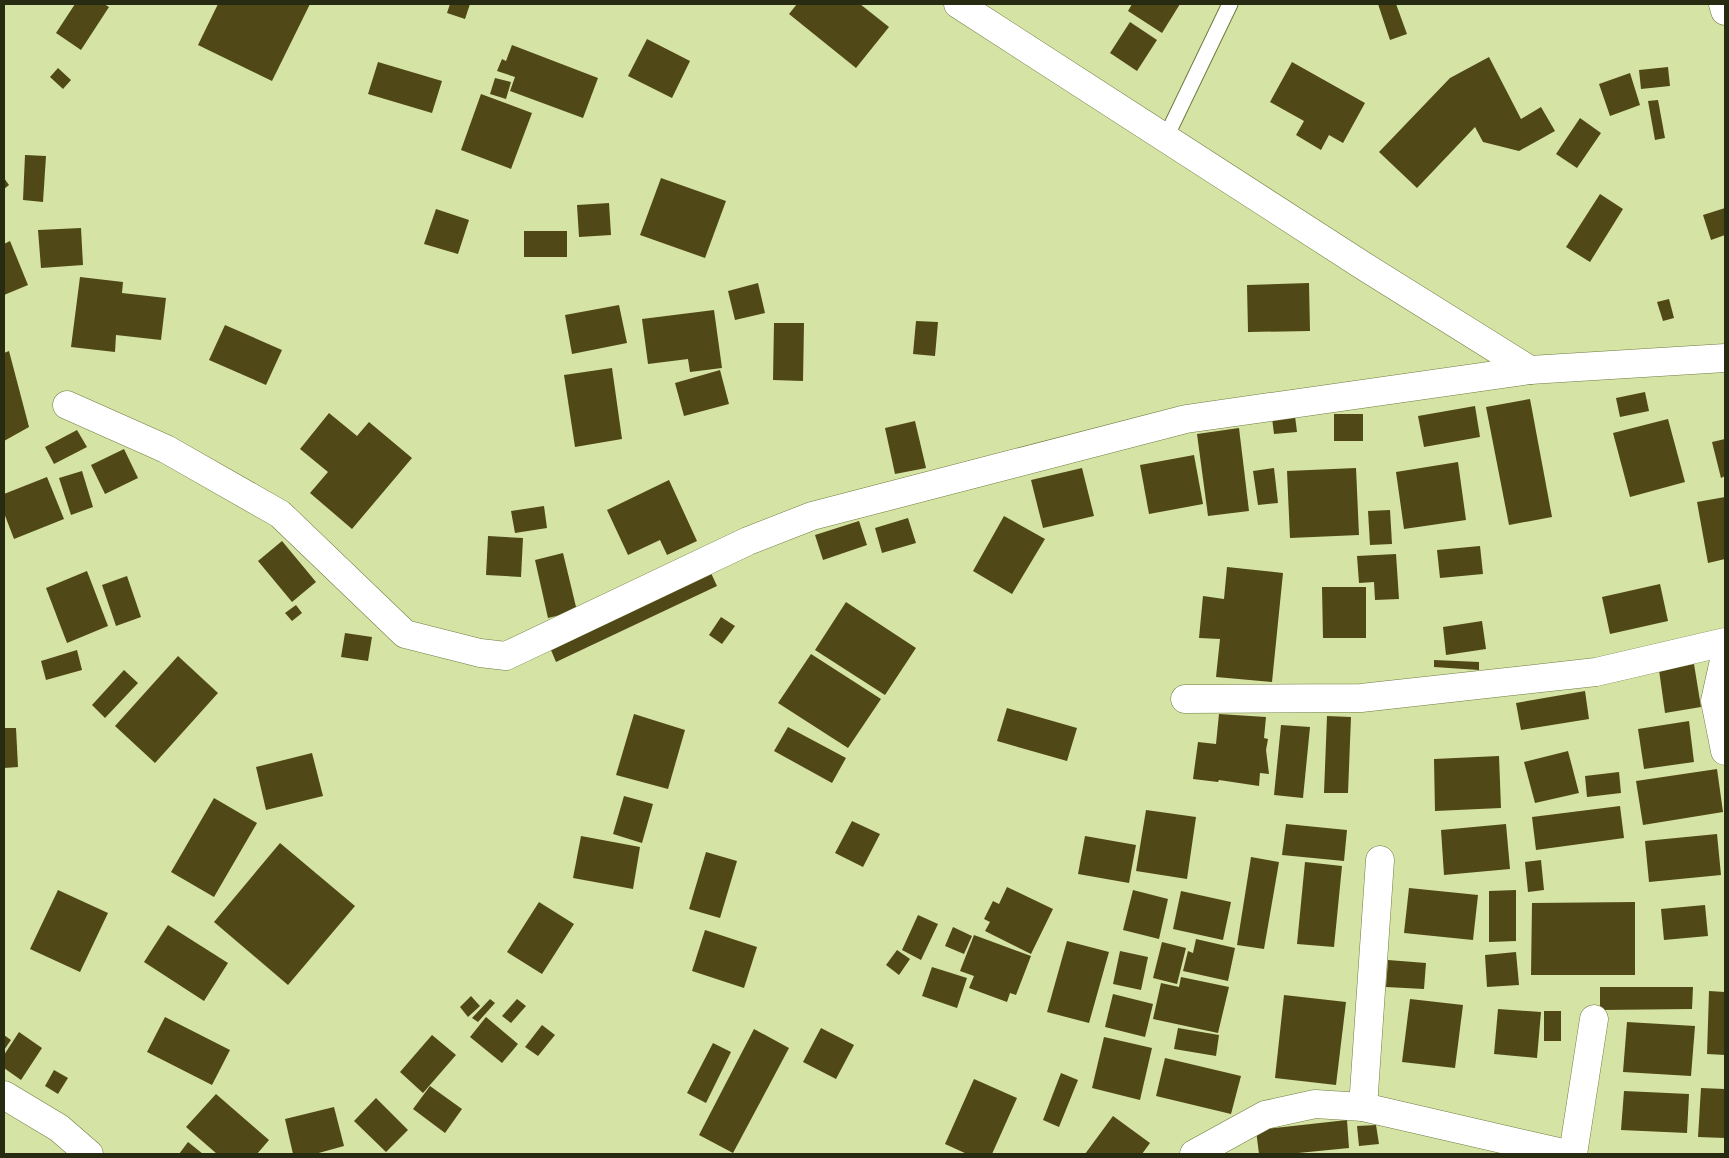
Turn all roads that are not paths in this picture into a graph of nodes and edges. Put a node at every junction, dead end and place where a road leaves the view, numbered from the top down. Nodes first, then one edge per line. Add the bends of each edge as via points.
1 (958, 4) edge
2 (1230, 4) edge
3 (1724, 4) edge
4 (1725, 11) edge
5 (1166, 137) junction
6 (1725, 358) edge
7 (1530, 370) junction
8 (67, 405) dead end
9 (1725, 642) edge
10 (1725, 656) edge
11 (1185, 699) dead end
12 (1725, 751) edge
13 (1380, 860) dead end
14 (1594, 1019) dead end
15 (4, 1095) edge
16 (1363, 1107) junction
17 (89, 1154) edge
18 (1194, 1154) edge
19 (1567, 1154) edge
20 (1573, 1154) edge

1 - 5 street
2 - 5 lane
3 - 4 street
5 - 7 street
6 - 7 street
7 - 8 street via 1186,419 812,516 748,541 506,656 480,653 405,634 280,514 166,449
9 - 11 street via 1596,672 1361,698
10 - 12 street via 1715,702
13 - 16 street
14 - 20 street
15 - 17 street via 58,1128
16 - 18 street via 1315,1104 1265,1115
16 - 19 street

